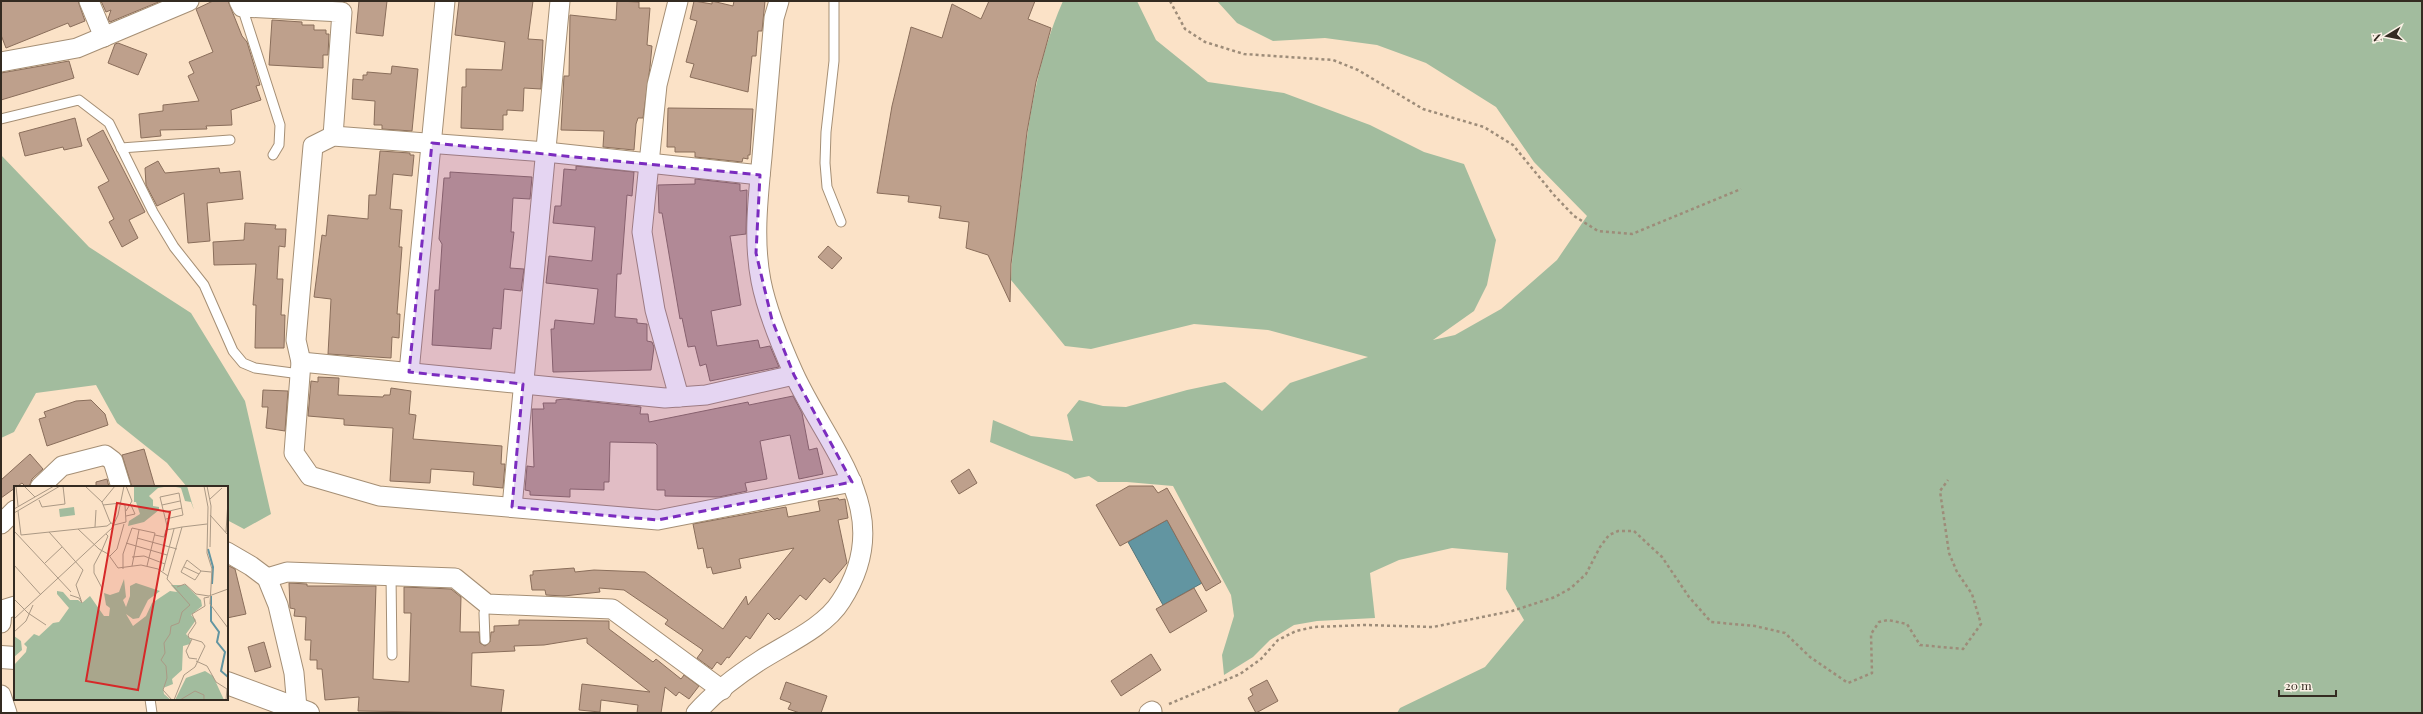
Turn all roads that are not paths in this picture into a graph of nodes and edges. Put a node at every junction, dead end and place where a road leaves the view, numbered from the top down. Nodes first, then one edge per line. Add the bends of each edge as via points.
1 (88, 1) edge
2 (189, 1) edge
3 (445, 1) edge
4 (560, 1) edge
5 (678, 1) edge
6 (779, 1) edge
7 (834, 1) edge
8 (240, 4) edge
9 (104, 37) junction
10 (1, 61) edge
11 (1, 119) edge
12 (333, 136) junction
13 (230, 140) dead end
14 (432, 143) junction
15 (121, 148) junction
16 (546, 152) junction
17 (273, 155) dead end
18 (649, 164) junction
19 (760, 175) junction
20 (841, 222) dead end
21 (301, 368) junction
22 (409, 372) junction
23 (794, 375) junction
24 (523, 384) junction
25 (679, 397) junction
26 (852, 482) junction
27 (41, 486) edge
28 (121, 486) edge
29 (512, 507) junction
30 (14, 511) edge
31 (1, 524) edge
32 (1, 530) edge
33 (14, 532) edge
34 (228, 553) edge
35 (392, 575) junction
36 (267, 578) junction
37 (487, 604) junction
38 (485, 640) dead end
39 (392, 655) dead end
40 (1, 657) edge
41 (14, 658) edge
42 (228, 683) edge
43 (722, 690) junction
44 (1, 695) edge
45 (150, 700) edge
46 (300, 711) edge
47 (7, 713) edge
48 (152, 713) edge
49 (696, 713) edge

1 - 9 street
2 - 9 street
3 - 14 street
4 - 16 street
5 - 18 street via 658,86
6 - 19 street via 774,18
7 - 20 lane via 834,60 825,163 827,187
8 - 12 street via 342,12
8 - 17 lane via 280,125 280,145
9 - 10 street via 77,48
11 - 15 lane via 79,100 109,123
12 - 14 street
12 - 21 street via 313,146 296,340
13 - 15 lane
14 - 16 street
14 - 22 street
15 - 21 lane via 156,218 174,247 204,285 233,351 243,363 255,368
16 - 18 street
16 - 24 street
18 - 19 street
18 - 25 street via 642,232 655,310
19 - 23 street via 756,253 772,320
21 - 22 street
21 - 29 street via 294,454 310,476 379,496
22 - 24 street
23 - 25 street via 706,395
23 - 26 street
24 - 25 street via 665,398
24 - 29 street
26 - 29 street via 658,520
26 - 43 street via 864,534 862,556 840,603 816,626 759,661
27 - 28 street via 62,466 105,455 113,462
30 - 31 street
32 - 33 street
34 - 36 street
35 - 36 street via 287,572
35 - 37 street via 455,578
35 - 39 lane
36 - 46 street via 278,605
37 - 38 lane via 484,614
37 - 43 street via 612,609
40 - 41 street
42 - 46 street
43 - 49 street
44 - 47 street
45 - 48 lane

